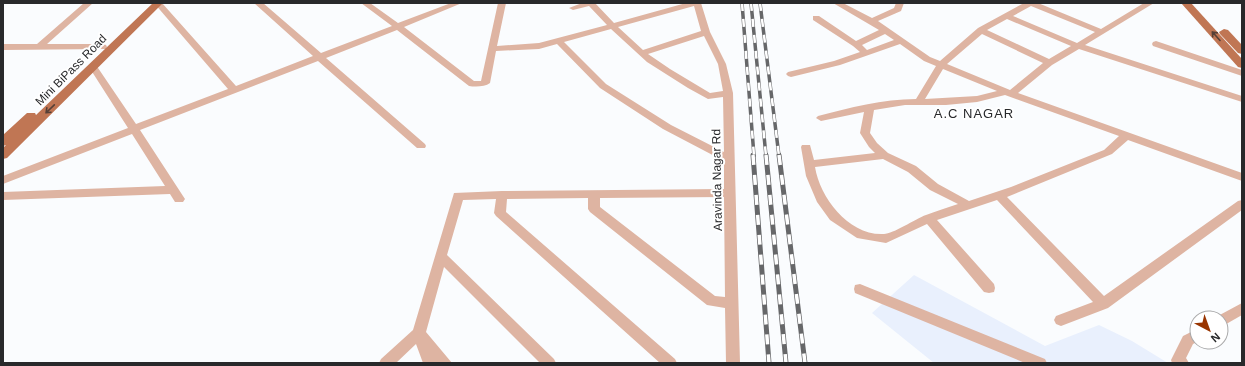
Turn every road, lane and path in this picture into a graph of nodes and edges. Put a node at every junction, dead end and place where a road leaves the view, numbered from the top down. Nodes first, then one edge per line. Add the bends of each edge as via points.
1 (89, 3) edge
2 (149, 3) edge
3 (158, 3) edge
4 (258, 3) edge
5 (365, 3) edge
6 (458, 3) edge
7 (502, 3) edge
8 (590, 3) edge
9 (696, 3) edge
10 (837, 3) edge
11 (900, 3) edge
12 (1031, 3) edge
13 (1150, 3) edge
14 (1186, 3) edge
15 (1197, 3) edge
16 (573, 8) dead end
17 (1007, 16) junction
18 (816, 18) dead end
19 (872, 21) junction
20 (398, 26) junction
21 (612, 26) junction
22 (886, 30) junction
23 (981, 30) junction
24 (706, 32) junction
25 (1102, 32) junction
26 (559, 41) junction
27 (900, 41) junction
28 (856, 44) junction
29 (1156, 44) dead end
30 (3, 46) edge
31 (39, 46) junction
32 (103, 46) junction
33 (1078, 46) junction
34 (492, 49) junction
35 (1242, 51) edge
36 (642, 53) junction
37 (866, 53) junction
38 (320, 56) junction
39 (1049, 63) junction
40 (942, 65) junction
41 (1242, 65) edge
42 (93, 67) junction
43 (791, 74) dead end
44 (1242, 74) edge
45 (234, 90) junction
46 (728, 93) junction
47 (1008, 93) junction
48 (1242, 99) edge
49 (919, 102) junction
50 (869, 108) junction
51 (821, 118) dead end
52 (135, 128) junction
53 (1126, 136) junction
54 (3, 142) edge
55 (421, 146) dead end
56 (806, 147) dead end
57 (3, 155) edge
58 (884, 155) junction
59 (730, 160) junction
60 (808, 164) junction
61 (1242, 177) edge
62 (3, 180) edge
63 (730, 193) junction
64 (594, 194) junction
65 (502, 195) junction
66 (999, 195) junction
67 (3, 196) edge
68 (1242, 204) edge
69 (968, 205) junction
70 (929, 218) junction
71 (441, 256) junction
72 (989, 288) dead end
73 (860, 289) dead end
74 (732, 303) junction
75 (1103, 304) junction
76 (1242, 308) edge
77 (1229, 316) edge
78 (1060, 320) dead end
79 (419, 333) junction
80 (1189, 339) edge
81 (386, 363) edge
82 (430, 363) edge
83 (445, 363) edge
84 (549, 363) edge
85 (670, 363) edge
86 (734, 363) edge
87 (1040, 363) edge
88 (1182, 363) edge

1 - 31 street
2 - 32 main road
3 - 42 main road, Mini BiPass Road
3 - 45 street
4 - 38 street
5 - 20 street
6 - 20 street
7 - 34 street
8 - 16 street
8 - 21 street
9 - 21 street
9 - 24 street, Aravinda Nagar Rd
10 - 19 street
11 - 19 street via 898,9
12 - 17 street
12 - 25 street
13 - 25 street
41 -> 14 main road
15 - 35 main road
17 - 23 street
17 - 33 street
18 - 28 street
19 - 22 street
20 - 34 street via 472,84 485,83
20 - 38 street
21 - 26 street
21 - 36 street
22 - 27 street
22 - 28 street
23 - 39 street
23 - 40 street
24 - 36 street
24 - 46 street, Aravinda Nagar Rd via 722,64
25 - 33 street
26 - 34 street via 534,47
26 - 59 street via 603,86 667,127
27 - 37 street
27 - 40 street via 927,59
28 - 37 street
29 - 44 street
30 - 31 street
31 - 32 street
32 - 54 main road
33 - 39 street
33 - 48 street
36 - 46 street via 708,96
37 - 43 street
38 - 45 street
38 - 55 street
39 - 47 street
40 - 47 street
40 - 49 street
42 - 52 street
42 -> 57 main road, Mini BiPass Road
45 - 52 street
46 - 59 street, Aravinda Nagar Rd
47 - 49 street via 977,99
47 - 53 street
49 - 50 street
50 - 51 street
50 - 58 street via 865,133
52 - 62 street
52 - 67 street via 176,195
53 - 61 street
53 - 66 street via 1108,152
56 - 60 street
58 - 60 street
58 - 69 street via 912,169 934,187
59 - 63 street, Aravinda Nagar Rd
60 - 70 street via 821,199 834,217 861,235 886,239
63 - 64 street
63 - 74 street, Aravinda Nagar Rd
64 - 65 street
64 - 74 street via 594,209 712,301
65 - 71 street via 458,196
65 - 85 street via 500,213
66 - 69 street
66 - 75 street
68 - 75 street
69 - 70 street
70 - 72 street
71 - 79 street
71 - 84 street
73 - 87 street
74 - 86 street, Aravinda Nagar Rd
75 - 78 street
76 - 77 street
79 - 81 street
79 - 82 street
79 - 83 street
80 - 88 street via 1178,360

